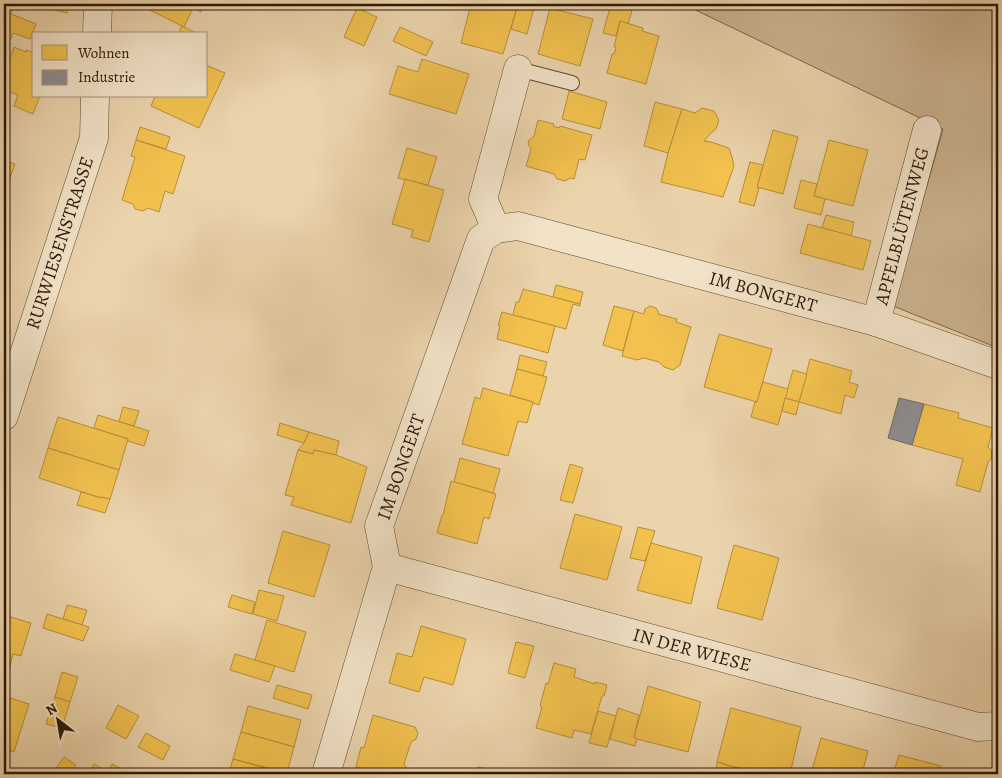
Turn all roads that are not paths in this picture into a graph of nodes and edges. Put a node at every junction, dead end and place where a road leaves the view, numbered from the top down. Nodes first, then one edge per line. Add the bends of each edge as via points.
1 (98, 4) edge
2 (97, 32) edge
3 (518, 69) joint
4 (572, 83) dead end
5 (95, 98) edge
6 (927, 130) dead end
7 (496, 229) junction
8 (876, 322) junction
9 (998, 365) edge
10 (4, 416) edge
11 (387, 567) junction
12 (998, 726) edge
13 (326, 774) edge

1 - 2 street
3 - 4 lane
3 - 7 street via 483,199
5 - 10 street, RURWIESENSTRASSE via 94,138
6 - 8 street, APFELBLÜTENWEG
7 - 8 street, IM BONGERT via 518,226
7 - 11 street, IM BONGERT via 481,239 379,526
8 - 9 street, IM BONGERT
11 - 12 street, IN DER WIESE via 978,726
11 - 13 street, IM BONGERT

